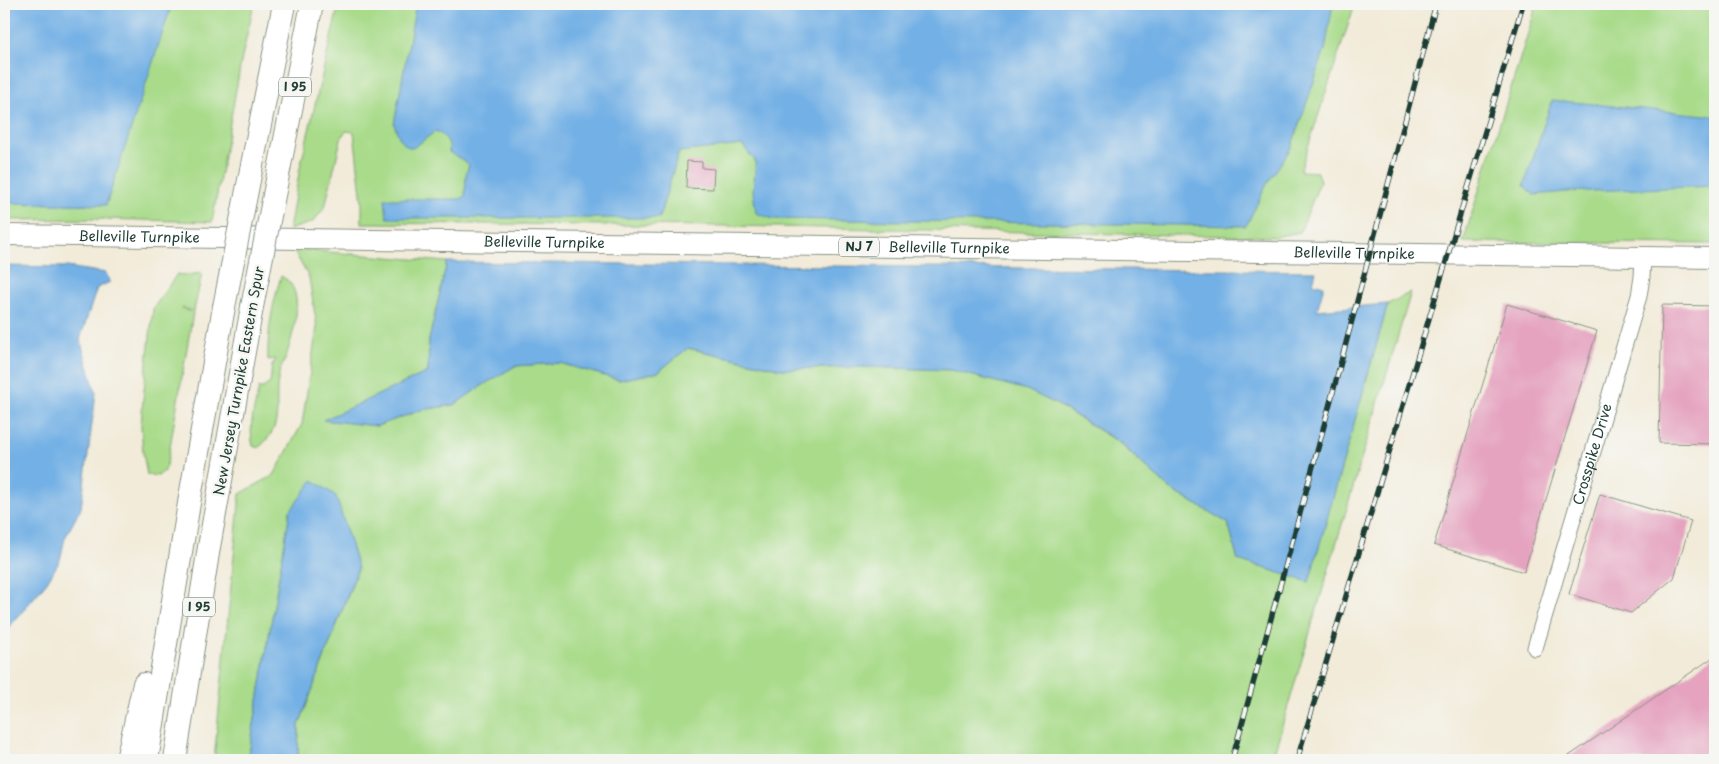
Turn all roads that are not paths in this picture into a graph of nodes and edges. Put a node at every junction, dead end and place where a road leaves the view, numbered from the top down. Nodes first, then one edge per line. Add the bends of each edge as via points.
1 (284, 4) edge
2 (312, 4) edge
3 (4, 235) edge
4 (1643, 258) junction
5 (1715, 258) edge
6 (176, 581) junction
7 (1534, 648) dead end
8 (175, 759) edge
9 (127, 760) edge
10 (147, 760) edge

1 - 6 highway, New Jersey Turnpike Eastern Spur / I 95, bridge via 224,307
2 - 8 highway, New Jersey Turnpike Eastern Spur / I 95, bridge via 252,307
3 - 4 main road, Belleville Turnpike / NJ 7
4 - 5 main road, Belleville Turnpike / NJ 7
4 - 7 street, Crosspike Drive via 1639,296
6 - 9 highway via 146,669
6 - 10 highway, New Jersey Turnpike Eastern Spur / I 95

